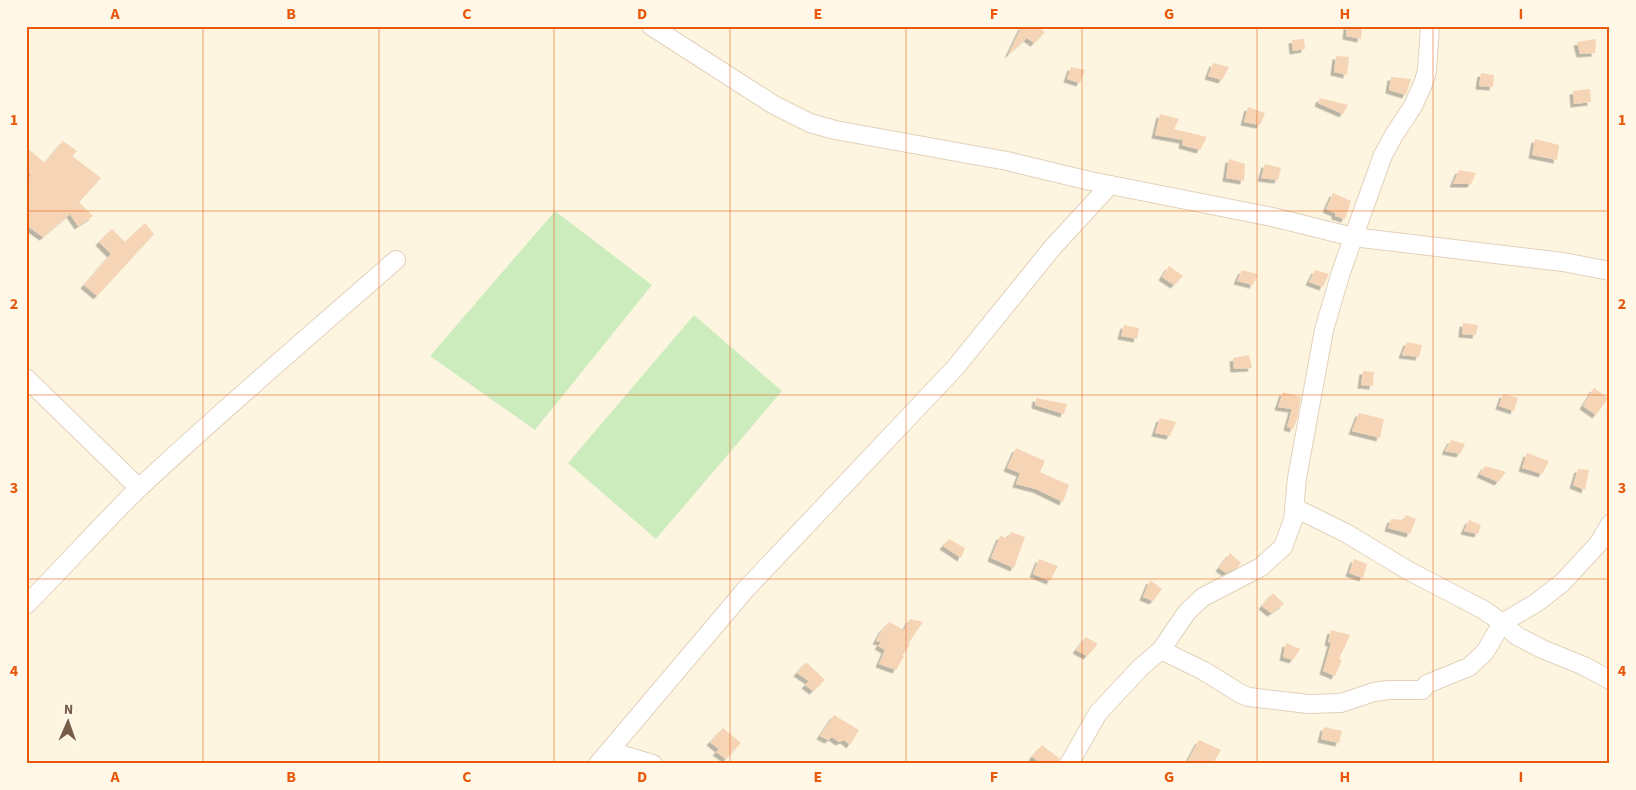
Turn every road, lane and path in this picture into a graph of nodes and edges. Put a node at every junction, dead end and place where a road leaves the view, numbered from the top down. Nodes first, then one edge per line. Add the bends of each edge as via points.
1 (651, 26) edge
2 (1430, 26) edge
3 (1110, 185) junction
4 (1353, 237) junction
5 (396, 260) dead end
6 (1610, 271) edge
7 (26, 378) edge
8 (139, 488) junction
9 (1295, 508) junction
10 (1610, 524) edge
11 (28, 599) edge
12 (1502, 623) junction
13 (1161, 650) junction
14 (1610, 680) edge
15 (604, 758) edge
16 (652, 764) edge
17 (1069, 764) edge

1 - 3 street via 774,106 810,123 1007,161
2 - 4 street via 1428,71 1414,106 1383,155
3 - 4 street via 1272,217
3 - 15 street via 1052,247 955,368 746,589
4 - 6 street via 1563,262
4 - 9 street via 1324,330 1297,478
5 - 8 street
7 - 8 street
8 - 11 street
9 - 12 street via 1346,533
9 - 13 street via 1282,547 1261,567 1203,597
10 - 12 street via 1599,543 1562,583
12 - 13 street via 1485,652 1469,667 1427,684 1422,690 1374,692 1341,703 1308,704 1249,697
12 - 14 street via 1517,636
13 - 17 street via 1098,713
15 - 16 street

